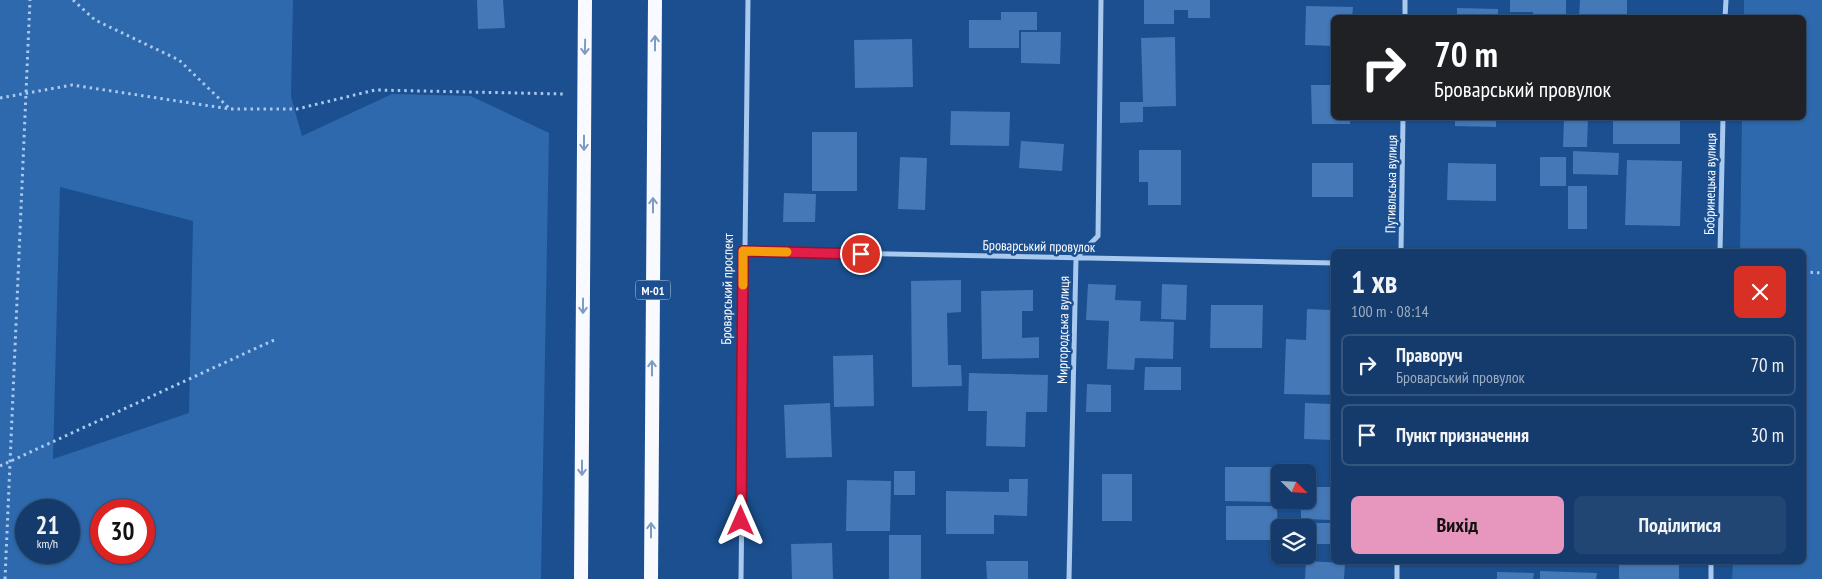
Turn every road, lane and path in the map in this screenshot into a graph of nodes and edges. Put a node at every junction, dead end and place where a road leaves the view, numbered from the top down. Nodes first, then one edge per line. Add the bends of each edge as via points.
1 (30, 0) edge
2 (73, 0) edge
3 (585, 0) edge
4 (655, 0) edge
5 (748, 0) edge
6 (1101, 0) edge
7 (1405, 0) edge
8 (1726, 0) edge
9 (1405, 15) edge
10 (1725, 15) edge
11 (27, 91) junction
12 (584, 94) junction
13 (0, 98) edge
14 (230, 109) junction
15 (1403, 120) edge
16 (1723, 120) edge
17 (1401, 249) edge
18 (1720, 249) edge
19 (743, 251) junction
20 (1076, 258) junction
21 (1331, 263) edge
22 (1806, 272) edge
23 (1822, 273) edge
24 (274, 340) dead end
25 (10, 460) junction
26 (0, 466) edge
27 (1398, 564) edge
28 (1711, 564) edge
29 (5, 579) edge
30 (581, 579) edge
31 (651, 579) edge
32 (741, 579) edge
33 (1069, 579) edge
34 (1397, 579) edge
35 (1711, 579) edge

1 - 11 path
2 - 14 path via 95,20 178,60
3 -> 12 highway
31 -> 4 highway, М-01
5 - 19 street, Броварський проспект
6 - 20 street, Миргородська вулиця via 1098,236
7 - 9 street
8 - 10 street
11 - 13 path
11 - 14 path via 72,85
11 - 25 path
12 - 14 path via 375,90 297,109
12 -> 30 highway
15 - 17 street, Путивльська вулиця
16 - 18 street, Бобринецька вулиця
19 - 20 street, Броварський провулок
19 - 32 street, Броварський проспект
20 - 21 street, Броварський провулок
20 - 33 street, Миргородська вулиця
22 - 23 path
24 - 25 path
25 - 26 path
25 - 29 path
27 - 34 street
28 - 35 street

